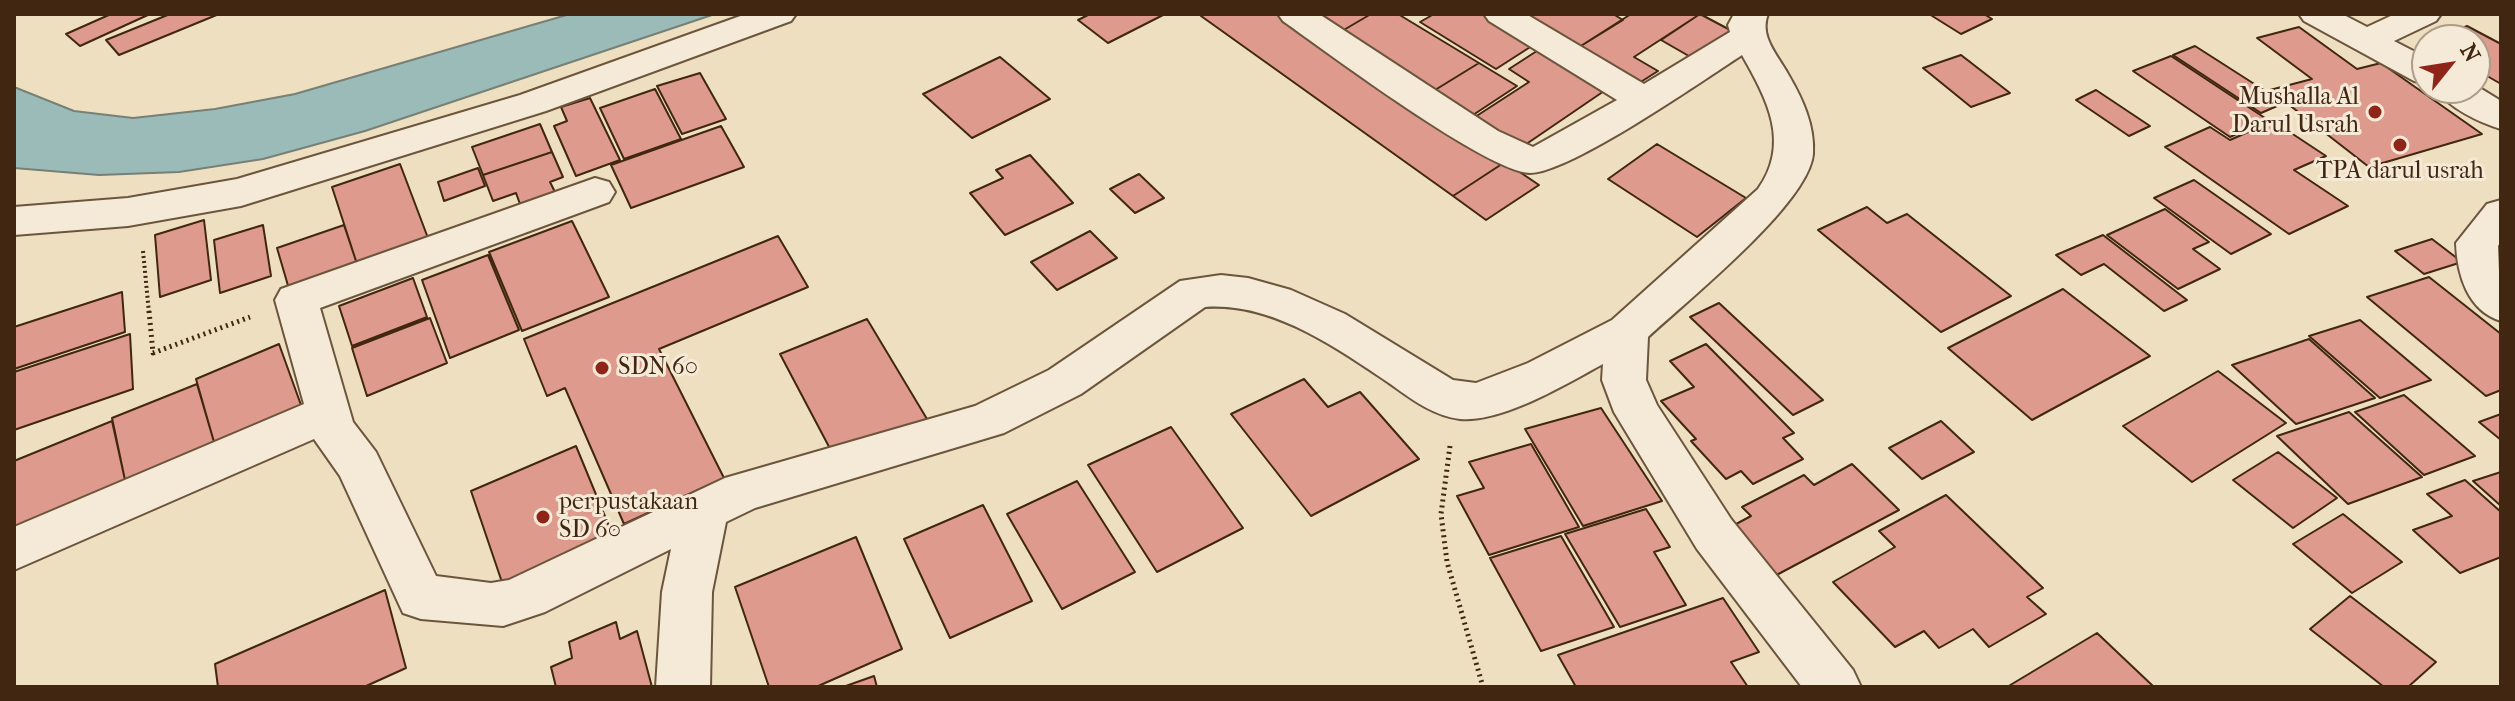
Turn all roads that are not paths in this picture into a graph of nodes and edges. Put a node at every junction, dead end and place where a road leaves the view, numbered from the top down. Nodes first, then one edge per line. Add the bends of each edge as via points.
1 (779, 14) edge
2 (1295, 14) edge
3 (1501, 14) edge
4 (2316, 14) edge
5 (2424, 14) edge
6 (1743, 22) edge
7 (2367, 40) junction
8 (2411, 64) edge
9 (1642, 99) junction
10 (2479, 104) edge
11 (2501, 117) edge
12 (595, 192) dead end
13 (2501, 214) edge
14 (14, 221) edge
15 (2501, 305) edge
16 (1627, 331) junction
17 (329, 413) junction
18 (705, 508) junction
19 (14, 549) edge
20 (683, 687) edge
21 (1834, 687) edge

1 - 14 street via 533,103 241,192 140,212
2 - 9 street via 1484,140 1529,160 1582,138
3 - 9 street
4 - 7 street
5 - 7 street
6 - 9 street
6 - 16 street via 1787,109 1795,144 1789,174 1772,199
7 - 8 street
10 - 11 street
12 - 17 street via 296,300
13 - 15 street via 2477,243 2484,287
16 - 18 street via 1519,386 1460,402 1300,312 1216,288 1195,292 1065,382 1017,408
16 - 21 street via 1624,380 1637,412 1714,534
17 - 18 street via 331,427 359,465 421,597 501,606
17 - 19 street
18 - 20 street via 687,592

